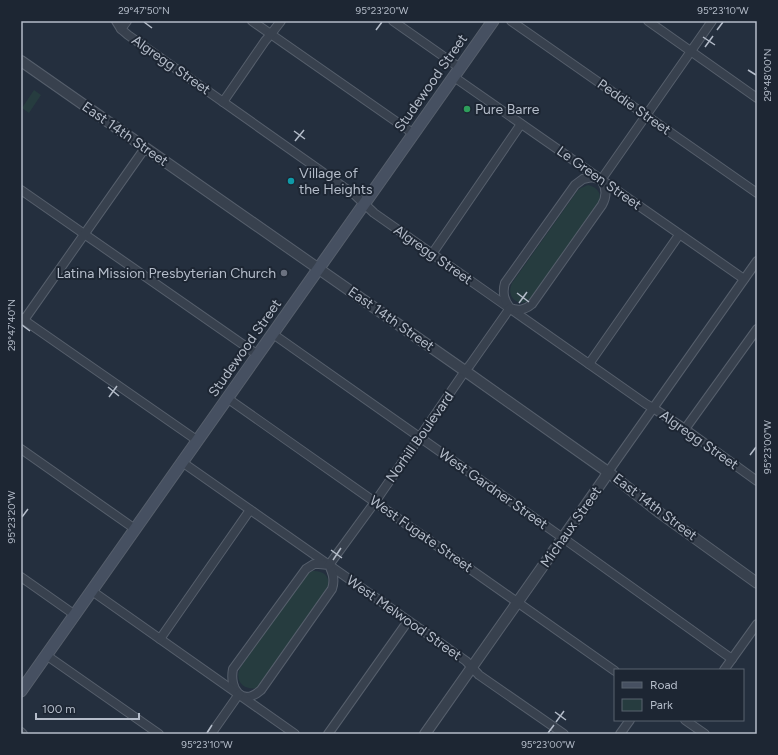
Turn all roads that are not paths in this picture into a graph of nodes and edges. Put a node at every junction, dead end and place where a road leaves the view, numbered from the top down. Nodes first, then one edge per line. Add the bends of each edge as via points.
1 (116, 21) edge
2 (127, 21) edge
3 (252, 21) edge
4 (281, 21) edge
5 (393, 21) edge
6 (493, 21) edge
7 (511, 21) edge
8 (648, 21) edge
9 (712, 21) edge
10 (121, 30) junction
11 (271, 34) junction
12 (691, 51) junction
13 (21, 61) edge
14 (457, 72) junction
15 (757, 98) edge
16 (223, 102) junction
17 (646, 116) junction
18 (522, 124) junction
19 (414, 134) junction
20 (145, 148) junction
21 (601, 180) junction
22 (21, 190) edge
23 (757, 193) edge
24 (365, 204) junction
25 (85, 234) junction
26 (679, 235) junction
27 (432, 254) junction
28 (757, 261) edge
29 (318, 269) junction
30 (744, 280) junction
31 (510, 308) junction
32 (22, 319) edge
33 (757, 329) edge
34 (272, 334) junction
35 (258, 355) junction
36 (589, 364) junction
37 (465, 371) junction
38 (227, 398) junction
39 (653, 408) junction
40 (685, 430) junction
41 (419, 438) junction
42 (198, 441) junction
43 (21, 449) edge
44 (182, 462) junction
45 (608, 472) junction
46 (757, 481) edge
47 (375, 502) junction
48 (250, 510) junction
49 (135, 529) junction
50 (564, 538) junction
51 (329, 565) junction
52 (21, 577) edge
53 (757, 583) edge
54 (92, 591) junction
55 (518, 602) junction
56 (75, 615) junction
57 (408, 621) junction
58 (757, 624) edge
59 (160, 639) junction
60 (46, 656) junction
61 (732, 659) junction
62 (472, 667) junction
63 (725, 669) edge
64 (614, 670) edge
65 (21, 691) edge
66 (239, 694) junction
67 (629, 721) edge
68 (688, 721) edge
69 (159, 734) edge
70 (211, 734) edge
71 (295, 734) edge
72 (328, 734) edge
73 (425, 734) edge
74 (564, 734) edge
75 (620, 734) edge
76 (705, 734) edge

1 - 10 street, Algregg Street
2 - 10 street
3 - 11 street
4 - 11 street
5 - 14 street, Le Green Street
6 - 14 main road, Studewood Street
7 - 17 street, Peddie Street
8 - 12 street
9 - 12 street
10 - 16 street, Algregg Street
11 - 16 street
11 - 19 street
12 - 15 street
12 - 17 street
13 - 20 street, East 14th Street
14 - 18 street, Le Green Street
14 - 19 main road, Studewood Street
16 - 24 street, Algregg Street via 355,194
17 - 21 street
17 - 23 street, Peddie Street
18 - 21 street, Le Green Street
18 - 27 street
19 - 24 main road, Studewood Street
20 - 25 street
20 - 29 street, East 14th Street
21 - 26 street, Le Green Street
21 - 31 street via 606,192 602,205 532,304 520,310
21 - 31 street via 587,178 575,185 505,283 503,294
22 - 25 street
24 - 27 street, Algregg Street
24 - 29 main road, Studewood Street
25 - 32 street
25 - 35 street
26 - 30 street, Le Green Street
26 - 36 street
27 - 31 street, Algregg Street
28 - 30 street, Michaux Street
29 - 34 main road, Studewood Street
29 - 37 street, East 14th Street
30 - 39 street, Michaux Street
31 - 36 street, Algregg Street
31 - 37 street, Norhill Boulevard
32 - 42 street
33 - 40 street
34 - 35 main road, Studewood Street
34 - 41 street, West Gardner Street
35 - 38 main road, Studewood Street
36 - 39 street, Algregg Street
37 - 41 street, Norhill Boulevard
37 - 45 street, East 14th Street
38 - 42 main road, Studewood Street
38 - 47 street, West Fugate Street
39 - 40 street, Algregg Street
39 - 45 street, Michaux Street
40 - 46 street, Algregg Street
41 - 47 street, Norhill Boulevard
41 - 50 street, West Gardner Street
42 - 44 main road, Studewood Street
43 - 49 street
44 - 48 street, West Melwood Street
44 - 49 main road, Studewood Street
45 - 50 street, Michaux Street
45 - 53 street, East 14th Street
47 - 51 street, Norhill Boulevard
47 - 55 street, West Fugate Street
48 - 51 street, West Melwood Street
48 - 59 street
49 - 54 main road, Studewood Street
50 - 55 street, Michaux Street
50 - 61 street, West Gardner Street
51 - 57 street, West Melwood Street
51 - 66 street via 334,580 332,589 261,690 250,696
51 - 66 street via 314,564 306,569 233,669 232,682
52 - 56 street
54 - 56 main road, Studewood Street
54 - 59 street
55 - 62 street, Michaux Street
55 - 64 street, West Fugate Street
56 - 60 main road, Studewood Street
57 - 62 street, West Melwood Street
57 - 72 street
58 - 61 street
59 - 66 street
60 - 65 main road, Studewood Street
60 - 69 street
61 - 63 street
62 - 73 street, Michaux Street
62 - 74 street, West Melwood Street
66 - 70 street
66 - 71 street
67 - 75 street
68 - 76 street

